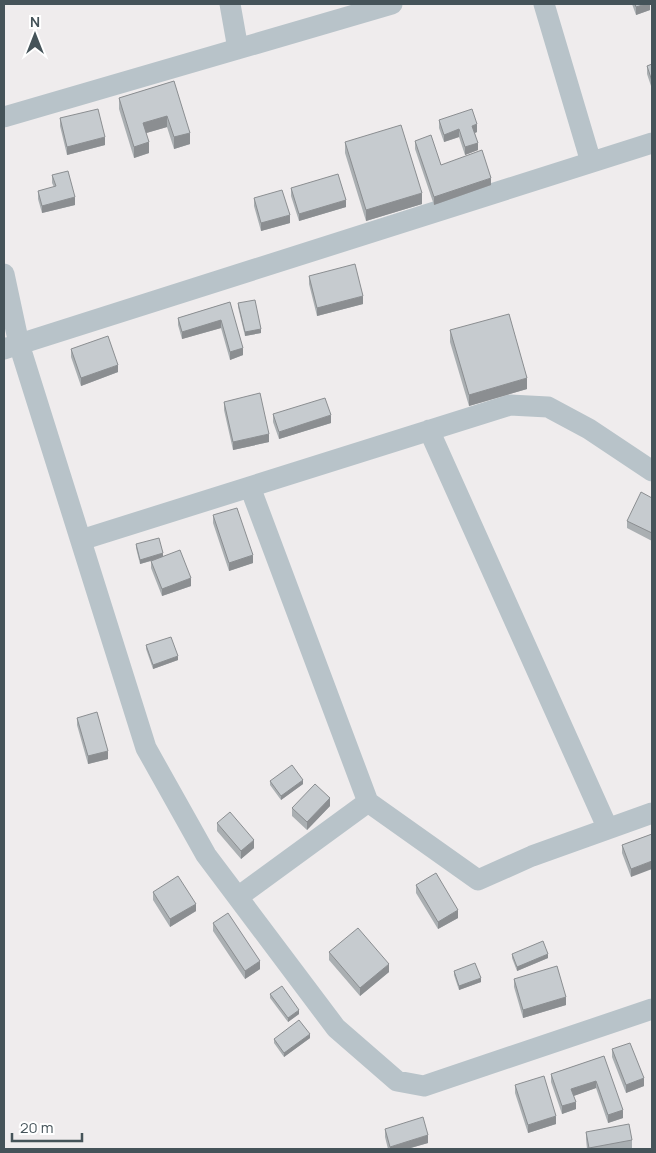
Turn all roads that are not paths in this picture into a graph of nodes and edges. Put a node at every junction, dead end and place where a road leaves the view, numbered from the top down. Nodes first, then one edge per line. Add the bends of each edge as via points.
1 (230, 4) edge
2 (392, 4) edge
3 (544, 4) edge
4 (238, 49) junction
5 (4, 117) edge
6 (652, 143) edge
7 (590, 162) junction
8 (4, 274) edge
9 (12, 347) edge
10 (429, 430) junction
11 (652, 471) edge
12 (250, 487) junction
13 (81, 540) junction
14 (368, 802) junction
15 (652, 813) edge
16 (608, 828) junction
17 (238, 897) junction
18 (652, 1009) edge

1 - 4 street
2 - 4 street
3 - 7 street
4 - 5 street
6 - 7 street
7 - 9 street
8 - 9 street
9 - 13 street
10 - 11 street via 510,405 548,407 589,429
10 - 12 street
10 - 16 street
12 - 13 street
12 - 14 street
13 - 17 street via 146,748 206,855
14 - 16 street via 478,880
14 - 17 street
15 - 16 street
17 - 18 street via 336,1028 396,1081 424,1086

